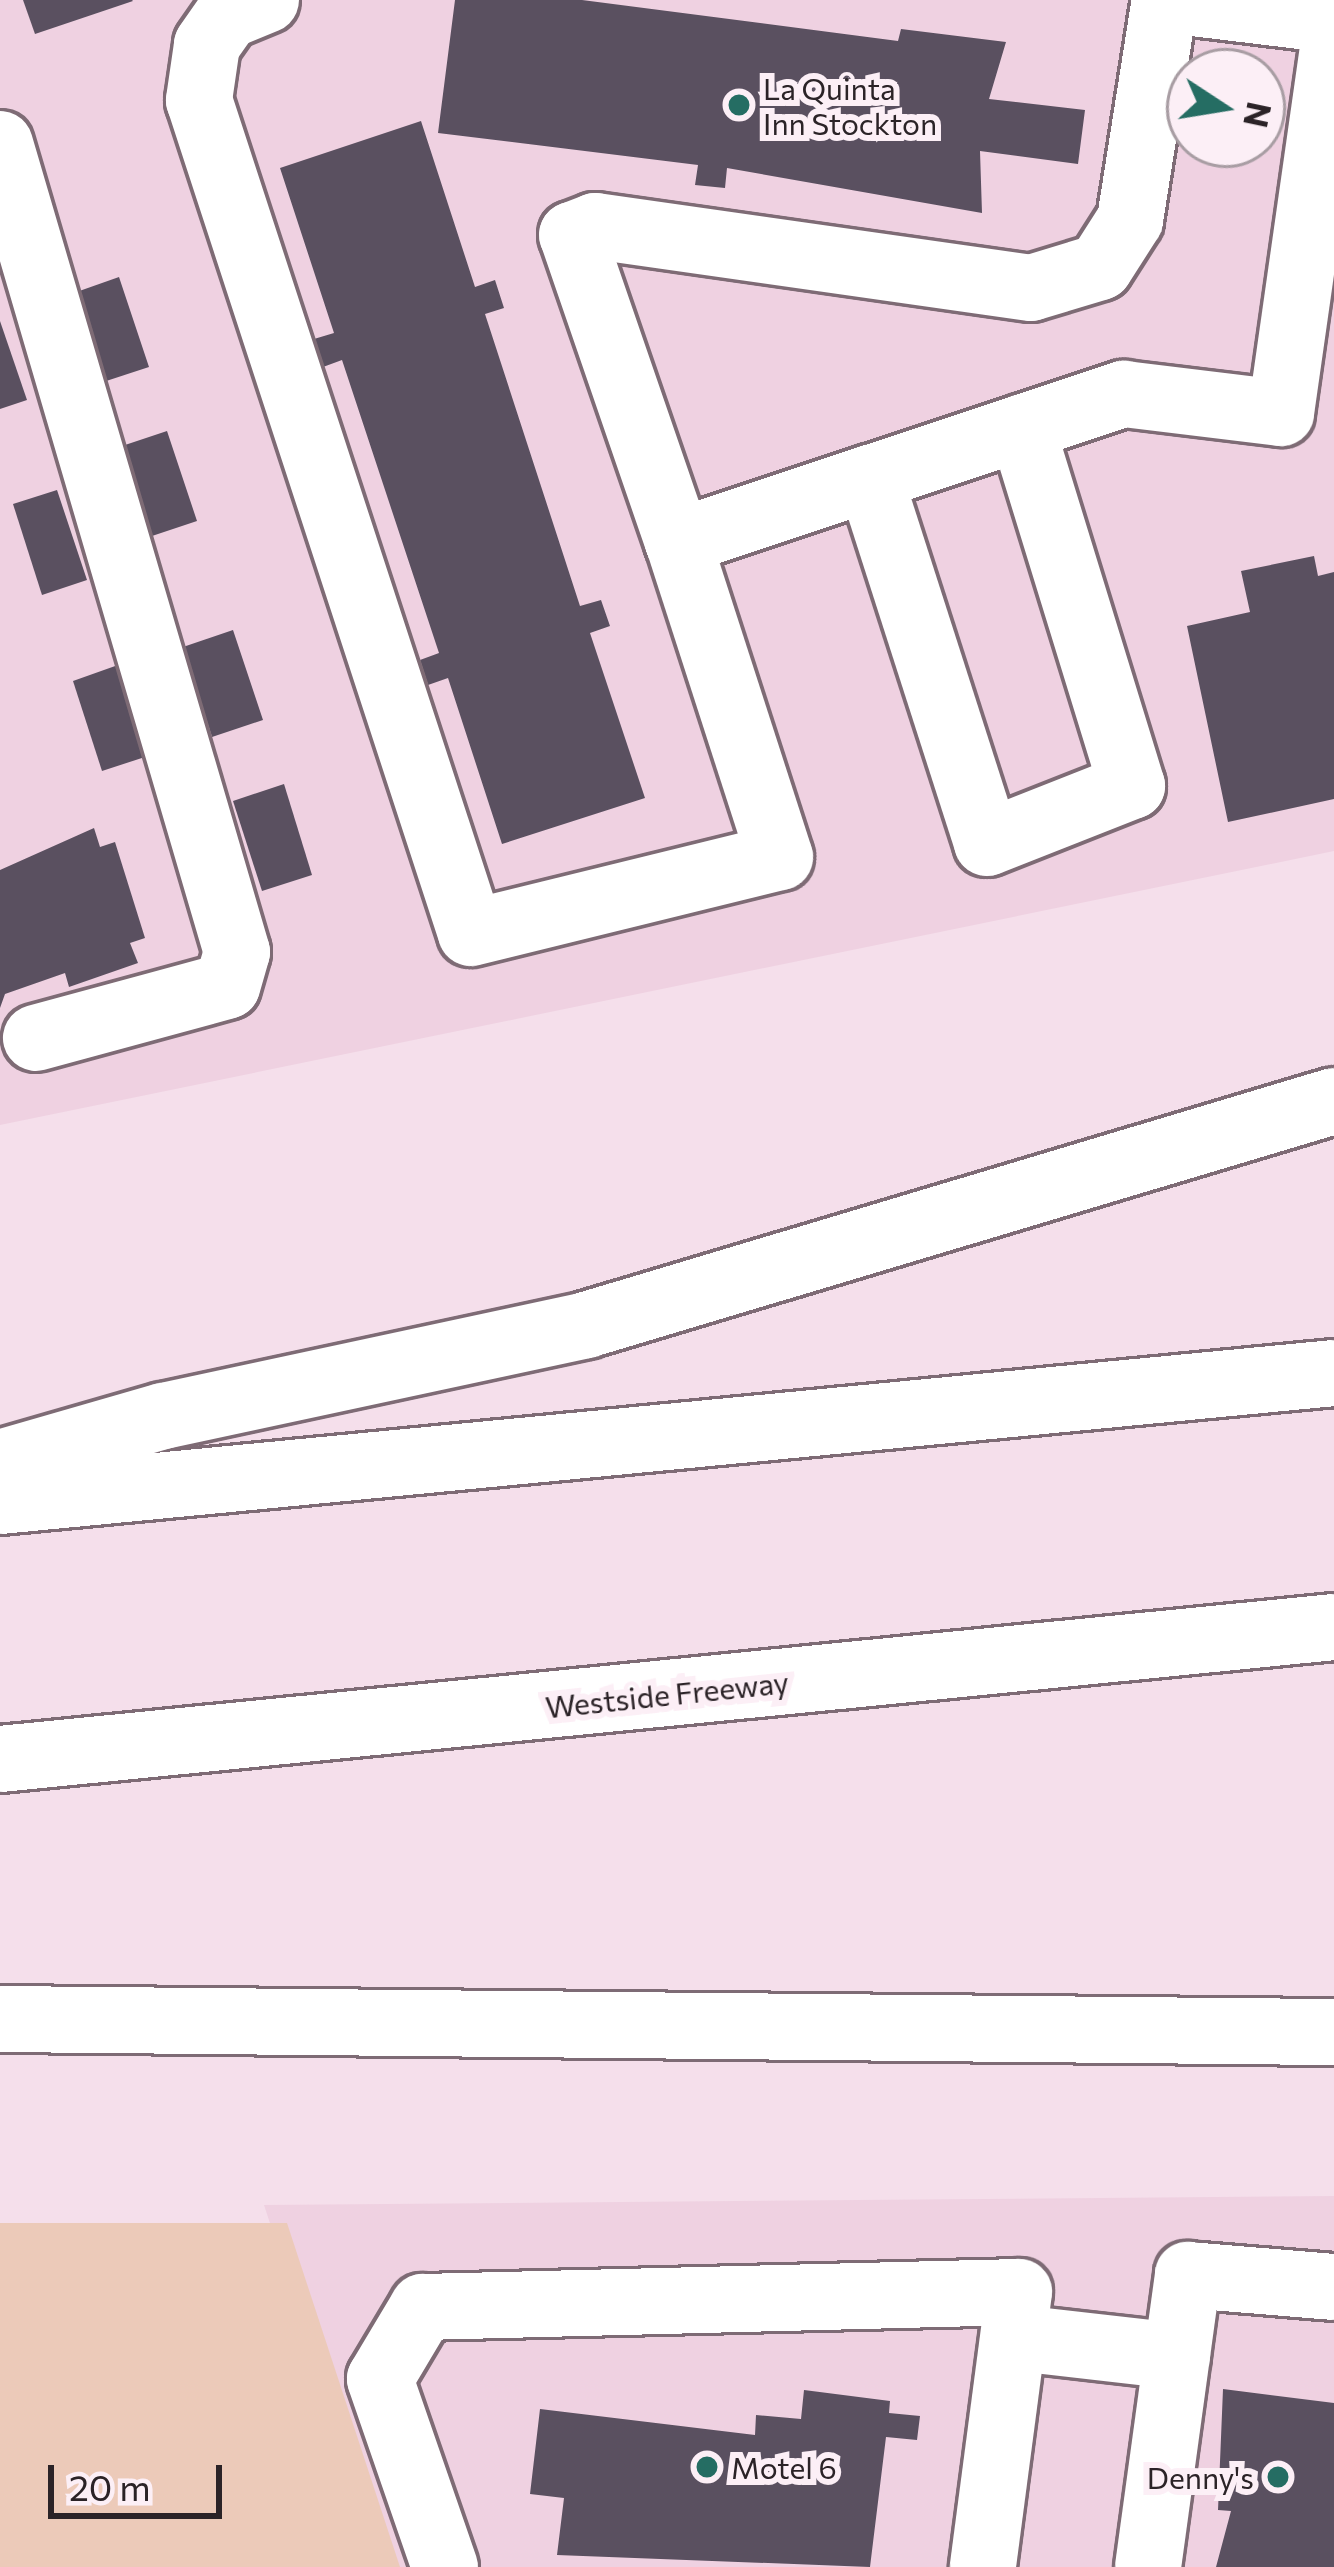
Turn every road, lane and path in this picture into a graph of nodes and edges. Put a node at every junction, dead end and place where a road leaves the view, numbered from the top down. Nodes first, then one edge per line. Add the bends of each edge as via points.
1 (266, 0) edge
2 (1166, 0) edge
3 (1334, 20) edge
4 (1334, 39) edge
5 (0, 144) edge
6 (1308, 417) edge
7 (1022, 428) junction
8 (870, 478) junction
9 (678, 542) junction
10 (36, 1038) dead end
11 (1334, 1101) edge
12 (1334, 1373) edge
13 (0, 1463) edge
14 (0, 1501) edge
15 (1334, 1627) edge
16 (0, 1759) edge
17 (0, 2019) edge
18 (1334, 2032) edge
19 (1334, 2287) edge
20 (1018, 2338) junction
21 (1177, 2356) junction
22 (445, 2567) edge
23 (983, 2567) edge
24 (1148, 2567) edge

1 - 9 main road via 227,16 208,45 199,100 471,933 780,857
2 - 3 main road
2 - 9 main road via 1130,220 1100,267 1031,288 595,226 572,235
4 - 6 main road
5 - 10 main road via 238,952 227,986
6 - 7 main road via 1124,394
7 - 8 main road
7 - 8 main road via 1132,785 987,843
8 - 9 main road
11 - 13 main road via 586,1324 163,1416
12 - 14 main road via 201,1488
15 - 16 main road, Westside Freeway
17 - 18 main road
19 - 21 main road via 1189,2275
20 - 21 main road
20 - 22 main road via 1019,2292 423,2307 380,2379
20 - 23 main road
21 - 24 main road

